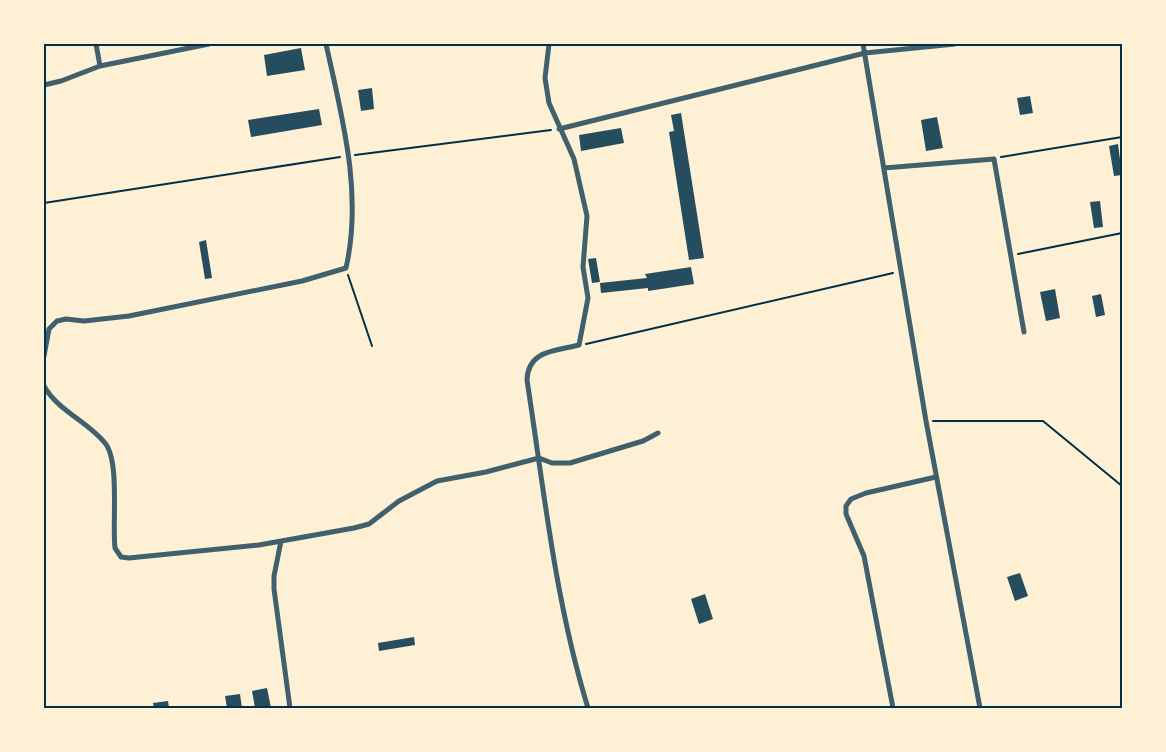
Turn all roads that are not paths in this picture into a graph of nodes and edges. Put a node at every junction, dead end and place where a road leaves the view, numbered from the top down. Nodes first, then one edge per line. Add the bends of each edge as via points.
1 (96, 44) edge
2 (209, 44) edge
3 (326, 44) edge
4 (549, 44) edge
5 (863, 44) edge
6 (955, 44) edge
7 (865, 53) junction
8 (100, 66) junction
9 (44, 85) edge
10 (558, 129) junction
11 (884, 168) junction
12 (1024, 332) dead end
13 (44, 356) edge
14 (44, 386) edge
15 (658, 433) dead end
16 (539, 458) junction
17 (936, 477) junction
18 (281, 541) junction
19 (290, 708) edge
20 (588, 708) edge
21 (893, 708) edge
22 (980, 708) edge

1 - 8 street
2 - 8 street
3 - 13 street via 350,156 352,227 346,268 302,281 128,316 57,321 49,329
4 - 10 street via 545,63 546,91
5 - 7 street
6 - 7 street
7 - 10 street
7 - 11 street
8 - 9 street
10 - 16 street via 569,144 587,216 583,267 588,298 579,345 544,354 529,365 527,380
11 - 12 street via 994,159
11 - 17 street
14 - 18 street via 70,415 106,444 112,468 115,548 121,557 144,558
15 - 16 street via 643,441 570,463 552,463
16 - 18 street via 437,481 398,501 369,524
16 - 20 street via 551,552 571,650
17 - 21 street via 866,493 851,498 846,506 846,514 864,556
17 - 22 street
18 - 19 street via 274,589

